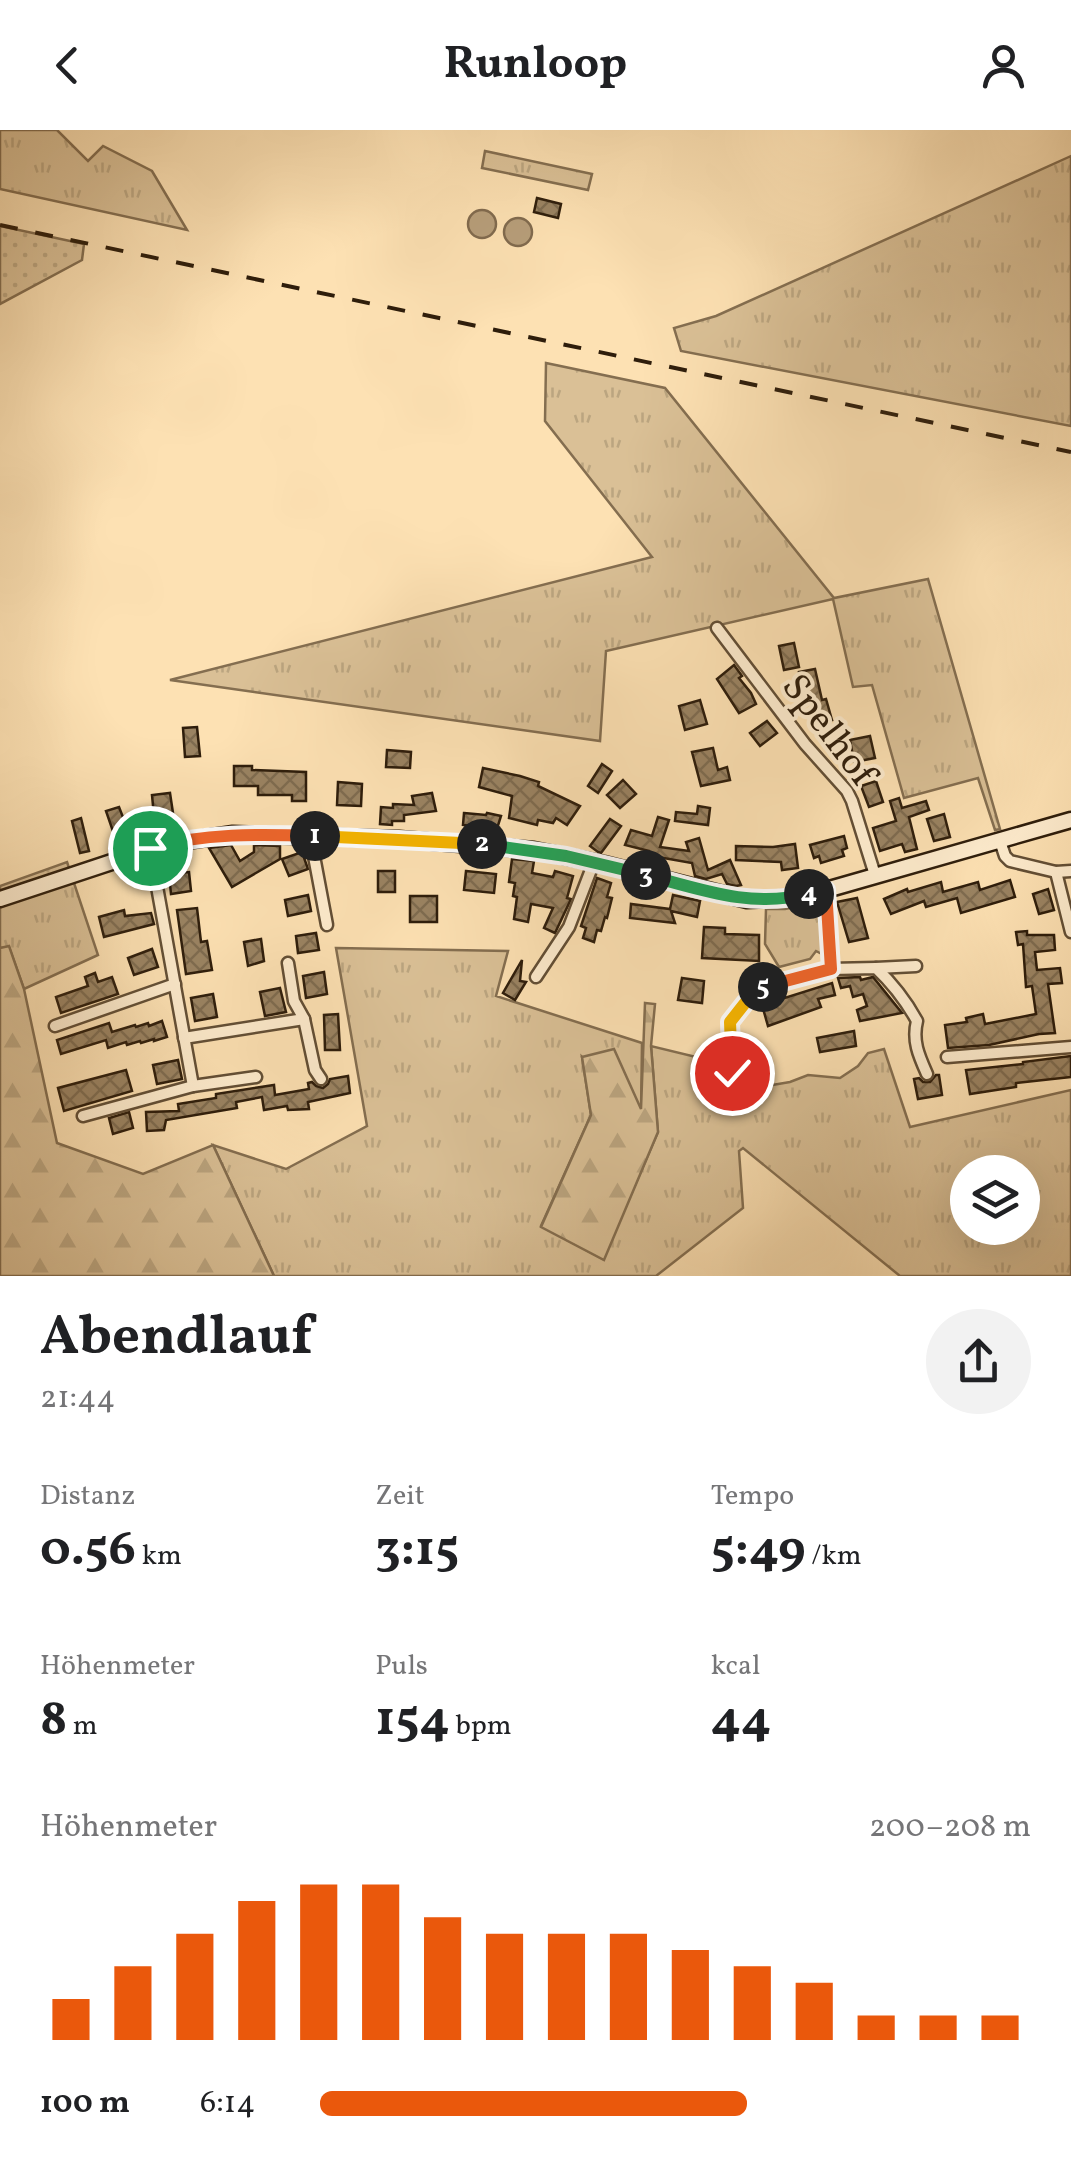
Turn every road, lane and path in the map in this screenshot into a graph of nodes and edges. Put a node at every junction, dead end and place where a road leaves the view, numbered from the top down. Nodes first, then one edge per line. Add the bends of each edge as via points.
1 (717, 628) dead end
2 (1071, 820) edge
3 (310, 836) junction
4 (1000, 841) junction
5 (150, 848) junction
6 (594, 862) junction
7 (1071, 871) edge
8 (1056, 872) junction
9 (875, 875) junction
10 (826, 890) junction
11 (0, 899) edge
12 (327, 925) dead end
13 (1071, 932) edge
14 (288, 963) dead end
15 (916, 966) dead end
16 (876, 968) junction
17 (831, 969) junction
18 (536, 978) dead end
19 (175, 984) junction
20 (304, 1019) junction
21 (54, 1026) dead end
22 (184, 1038) junction
23 (1071, 1046) edge
24 (948, 1058) dead end
25 (732, 1073) dead end
26 (927, 1074) dead end
27 (256, 1077) dead end
28 (321, 1079) dead end
29 (193, 1086) junction
30 (83, 1116) dead end

1 - 9 street, Spelhof via 846,791
2 - 4 main road
3 - 5 main road via 233,834
3 - 6 main road via 488,844
3 - 12 street
4 - 8 street via 1010,862
4 - 9 main road
5 - 11 main road
5 - 19 street
6 - 10 main road via 747,900
6 - 18 street via 569,927
7 - 8 street
8 - 13 street
9 - 10 main road
10 - 17 street
14 - 20 street
15 - 16 street
16 - 17 street
16 - 26 street via 917,1021 916,1048
17 - 25 street via 764,986 745,1003 730,1022
19 - 21 street
19 - 22 street
20 - 22 street
20 - 28 street
22 - 29 street
23 - 24 street
27 - 29 street
29 - 30 street

